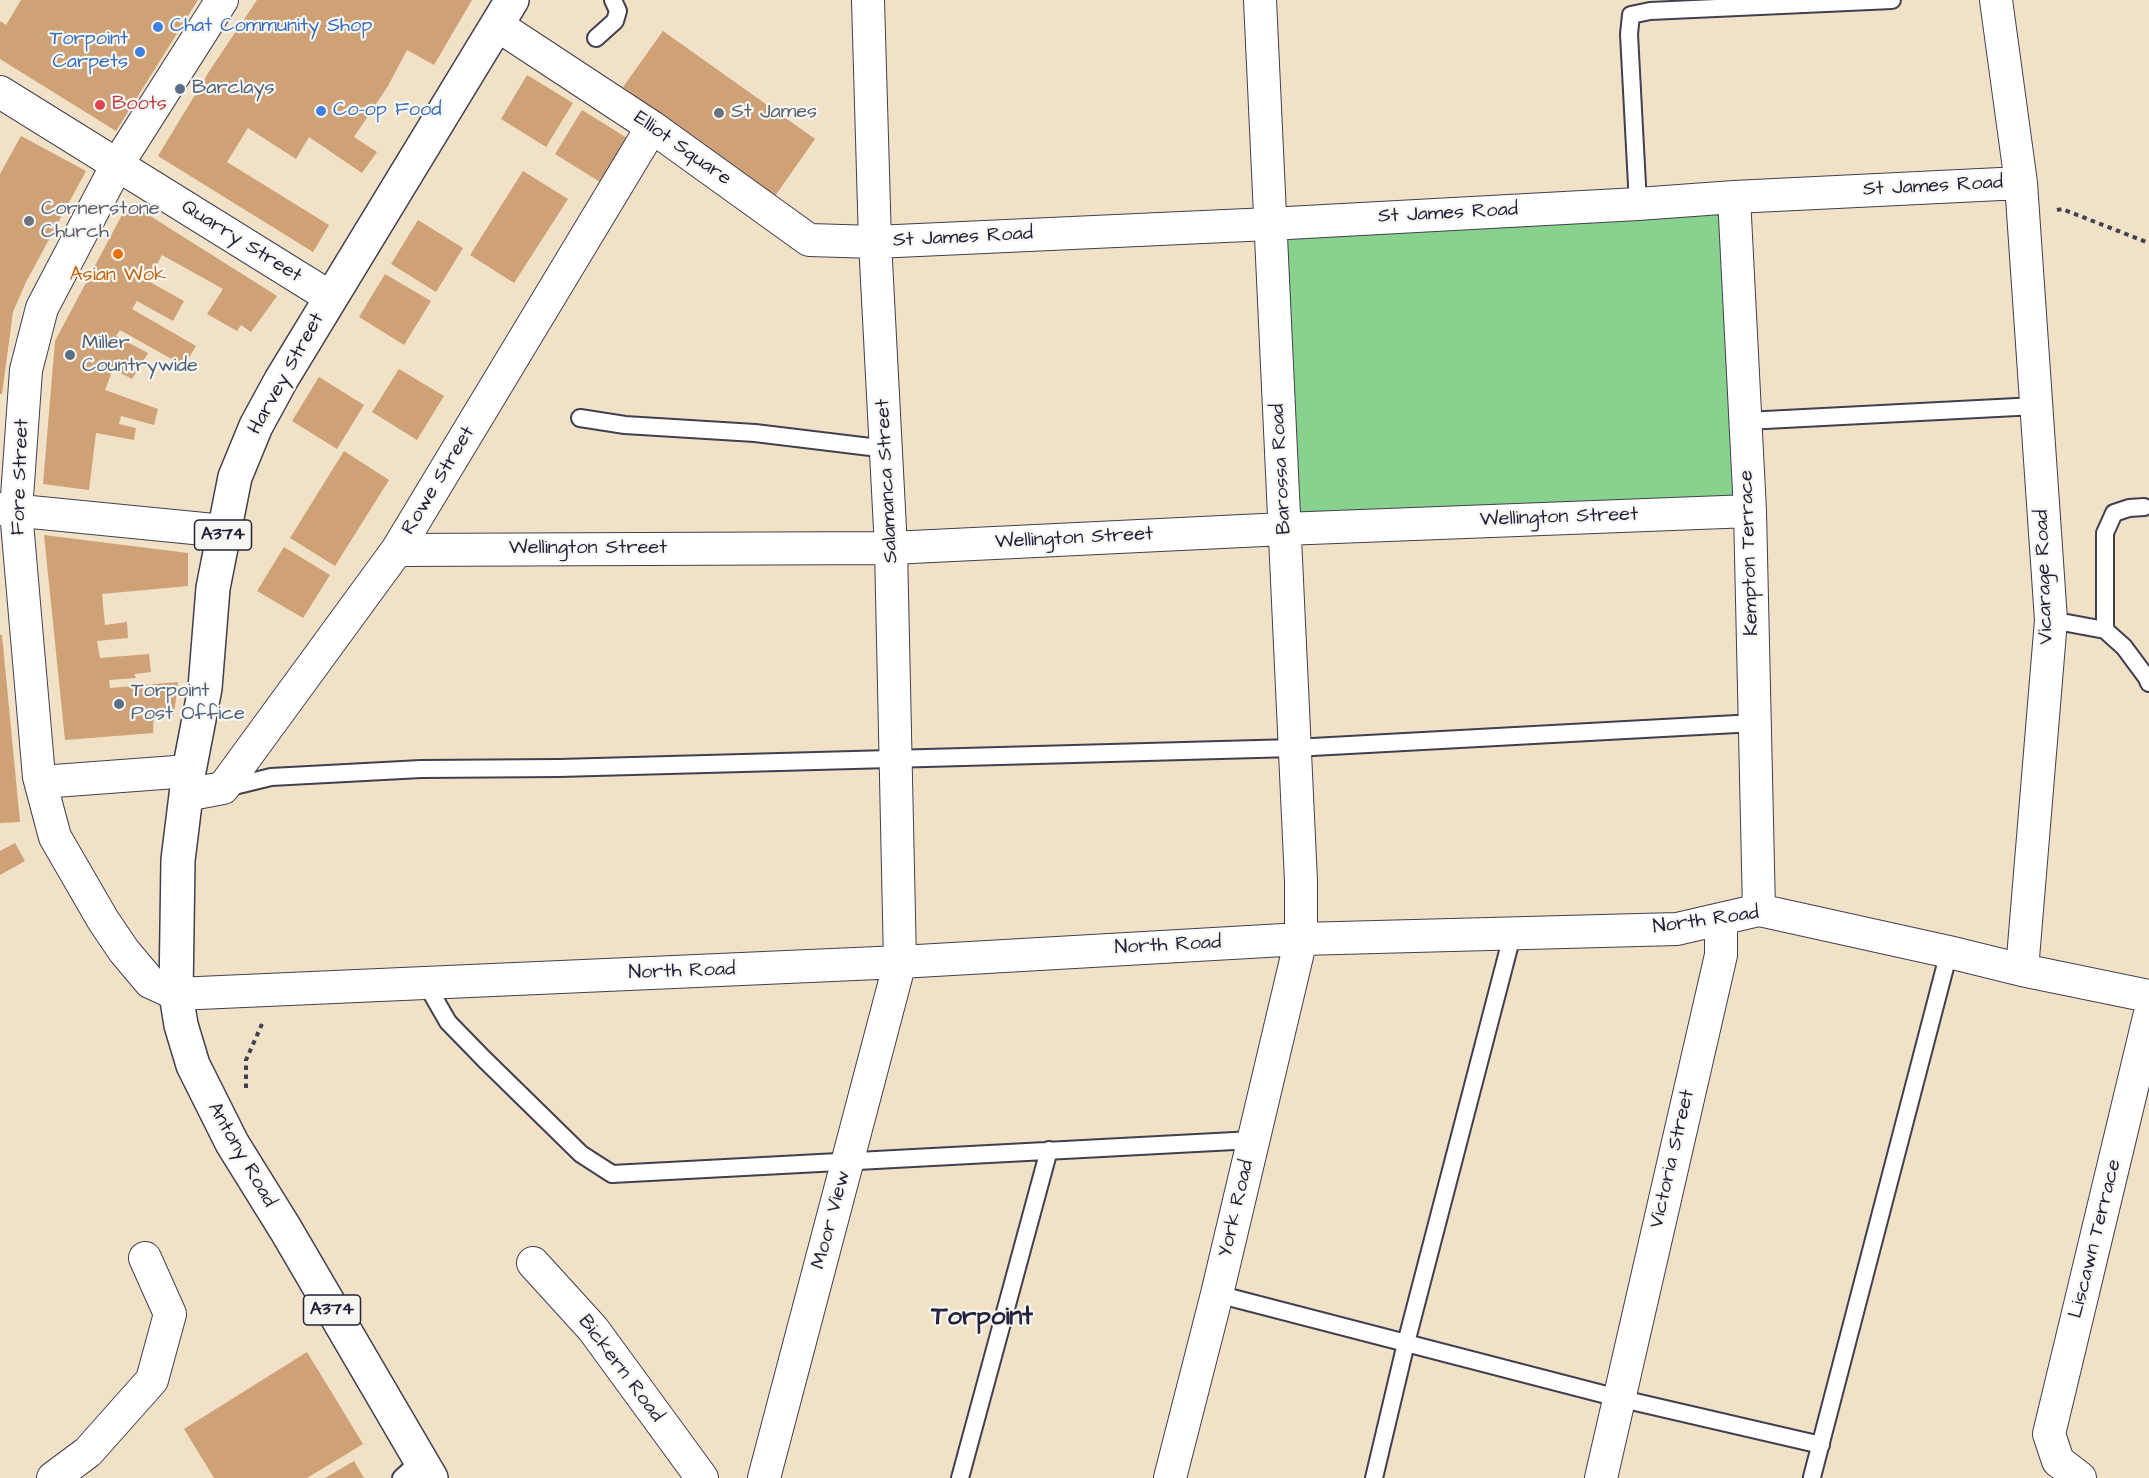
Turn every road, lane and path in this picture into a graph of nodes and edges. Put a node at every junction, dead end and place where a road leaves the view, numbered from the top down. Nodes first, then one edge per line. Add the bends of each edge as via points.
1 (222, 0) edge
2 (613, 0) edge
3 (868, 0) edge
4 (1260, 0) edge
5 (1892, 0) edge
6 (1996, 0) edge
7 (504, 13) edge
8 (596, 38) dead end
9 (0, 92) edge
10 (652, 127) junction
11 (117, 165) junction
12 (1734, 197) junction
13 (2022, 198) junction
14 (1638, 204) junction
15 (1269, 224) junction
16 (875, 242) junction
17 (2149, 243) edge
18 (330, 297) junction
19 (2036, 406) junction
20 (580, 418) dead end
21 (1746, 421) junction
22 (887, 449) junction
23 (2144, 507) dead end
24 (8, 510) edge
25 (1750, 511) junction
26 (1284, 529) junction
27 (224, 531) junction
28 (891, 548) junction
29 (397, 550) junction
30 (2051, 620) junction
31 (2105, 630) junction
32 (2149, 683) edge
33 (1755, 723) junction
34 (1294, 748) junction
35 (897, 759) junction
36 (41, 782) junction
37 (188, 783) junction
38 (223, 788) junction
39 (1759, 910) junction
40 (1721, 920) junction
41 (1513, 932) junction
42 (1301, 939) junction
43 (1949, 952) junction
44 (900, 963) junction
45 (2022, 970) junction
46 (425, 982) junction
47 (278, 989) junction
48 (176, 994) junction
49 (2149, 996) edge
50 (2149, 1017) edge
51 (246, 1095) dead end
52 (1253, 1140) junction
53 (1049, 1150) junction
54 (848, 1160) junction
55 (145, 1258) dead end
56 (533, 1263) dead end
57 (1216, 1294) junction
58 (1406, 1343) junction
59 (1618, 1398) junction
60 (1821, 1445) junction
61 (2069, 1469) edge
62 (417, 1472) edge
63 (1812, 1477) edge
64 (53, 1478) edge
65 (702, 1478) edge
66 (764, 1478) edge
67 (960, 1478) edge
68 (1170, 1478) edge
69 (1374, 1478) edge
70 (1601, 1478) edge

1 - 11 street, Fore Street
2 - 8 lane via 618,11 615,21
3 - 16 street, Salamanca Street
4 - 15 street, Barossa Road
5 - 14 lane via 1631,15
6 - 13 street, Vicarage Road
7 - 10 street, Elliot Square
7 - 18 main road, Harvey Street / A374
9 - 11 street, Quarry Street
10 - 16 street, Elliot Square via 809,240
10 - 29 street, Rowe Street
11 - 18 street, Quarry Street
11 - 24 street, Fore Street via 42,308 26,370
12 - 13 street, St James Road
12 - 14 street, St James Road
12 - 21 street, Kempton Terrace
13 - 17 path
13 - 19 street, Vicarage Road
14 - 15 street, St James Road
15 - 16 street, St James Road
15 - 26 street, Barossa Road
16 - 22 street, Salamanca Street
18 - 27 main road, Harvey Street / A374 via 256,426 235,477
19 - 21 lane
19 - 30 street, Vicarage Road
20 - 22 lane
21 - 25 street, Kempton Terrace
22 - 28 street, Salamanca Street
23 - 31 lane via 2114,513 2105,533
24 - 27 street
24 - 36 street, Fore Street
25 - 26 street, Wellington Street
25 - 33 street, Kempton Terrace
26 - 28 street, Wellington Street
26 - 34 street, Barossa Road
27 - 37 main road, Harvey Street / A374 via 213,588 205,687
28 - 29 street, Wellington Street
28 - 35 street, Salamanca Street
29 - 38 street, Rowe Street
30 - 31 lane
30 - 45 street, Vicarage Road
31 - 32 lane via 2124,647
33 - 34 lane
33 - 39 street, Kempton Terrace
34 - 35 lane
34 - 42 street, Barossa Road
35 - 38 lane via 421,769 271,777
35 - 44 street, Salamanca Street
36 - 37 street
36 - 48 street, Fore Street via 55,837 103,920 150,982
37 - 38 street
37 - 48 main road, Antony Road / A374 via 178,860
39 - 40 street, North Road
39 - 43 street, North Road
40 - 41 street, North Road via 1677,929
40 - 59 street, Victoria Street via 1720,955
41 - 42 street, North Road
41 - 58 lane
42 - 44 street, North Road
42 - 52 street, York Road
43 - 45 street, North Road
43 - 60 lane
44 - 46 street, North Road
44 - 54 street, Moor View
45 - 49 street, North Road
46 - 47 street, North Road
46 - 54 lane via 448,1022 581,1154 612,1174
47 - 48 street, North Road
47 - 51 path via 282,1008 267,1014 246,1060
48 - 62 main road, Antony Road / A374 via 190,1055 209,1100 286,1230
50 - 61 street, Liscawn Terrace via 2049,1434
52 - 53 lane
52 - 57 street, York Road
53 - 54 lane
53 - 67 lane
54 - 66 street, Moor View
55 - 64 street via 170,1314 152,1380 88,1452
56 - 65 street, Bickern Road via 593,1329
57 - 58 lane
57 - 68 street, York Road
58 - 59 lane
58 - 69 lane
59 - 60 lane
59 - 70 street, Victoria Street
60 - 63 lane

